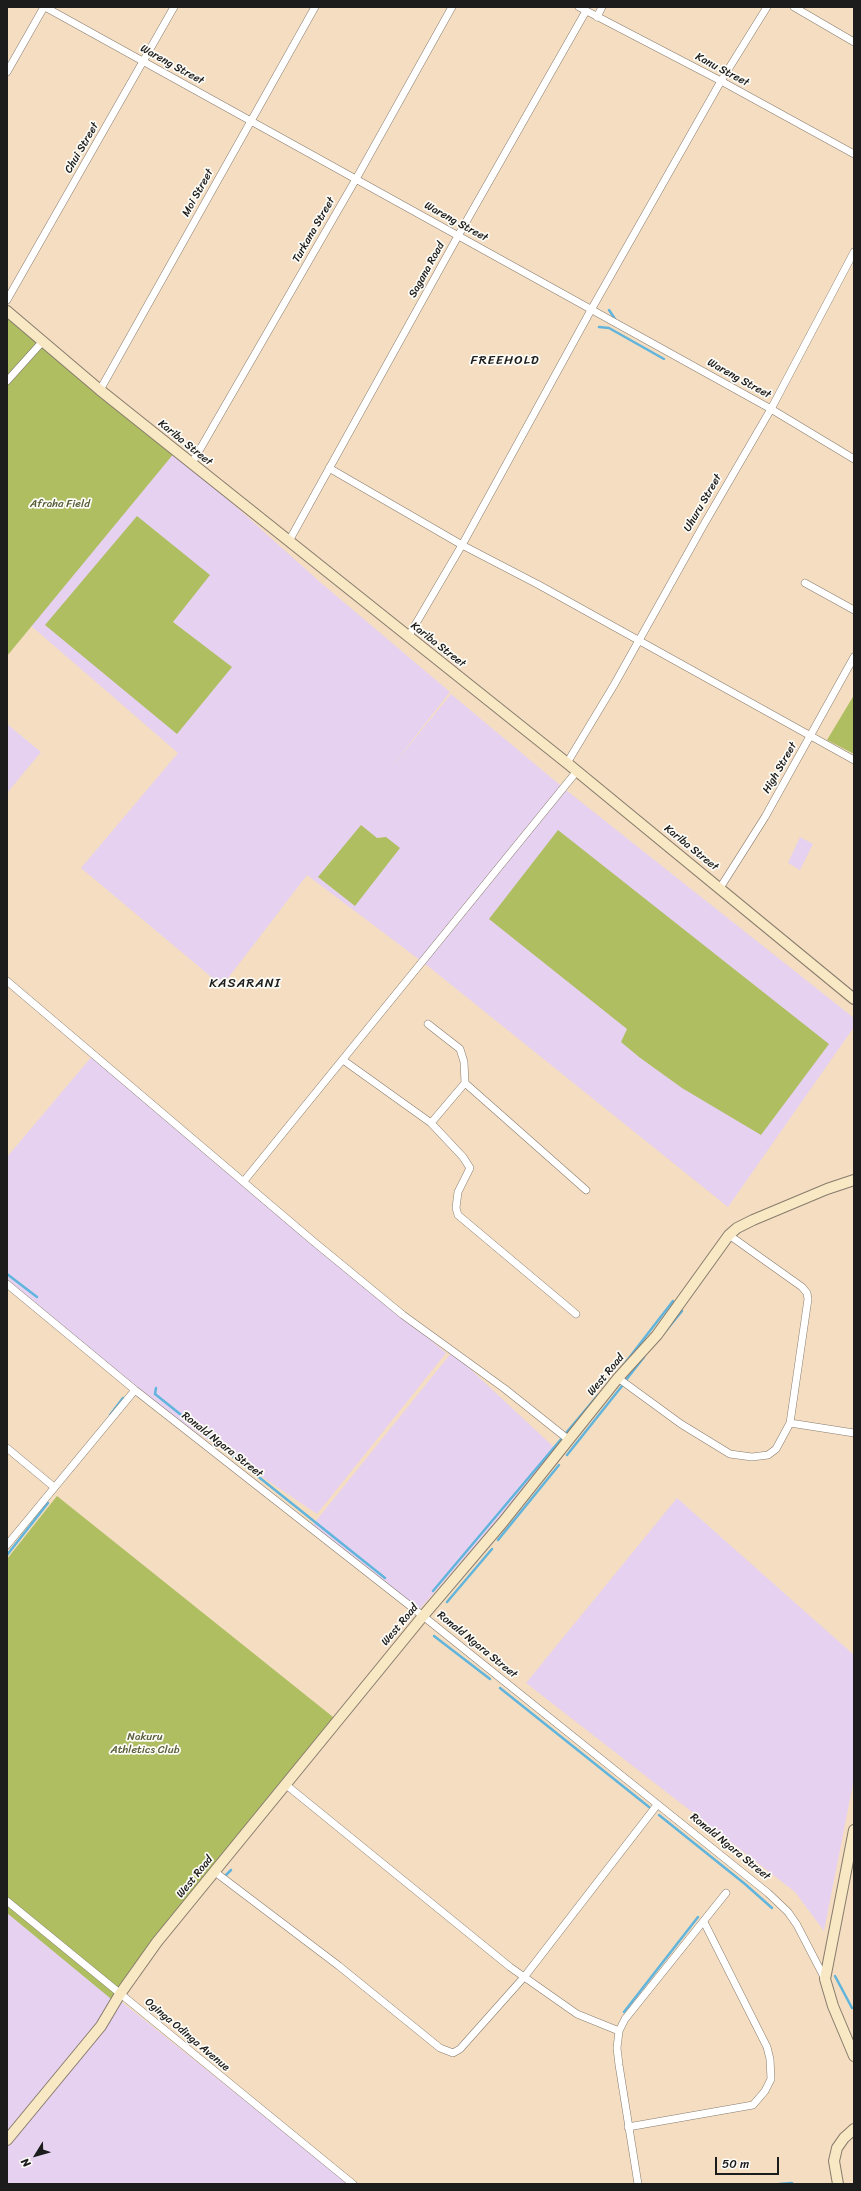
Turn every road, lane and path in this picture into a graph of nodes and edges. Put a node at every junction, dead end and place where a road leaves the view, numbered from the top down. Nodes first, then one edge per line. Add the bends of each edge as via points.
1 (45, 7) edge
2 (174, 7) edge
3 (315, 7) edge
4 (452, 7) edge
5 (579, 7) edge
6 (602, 7) edge
7 (767, 7) edge
8 (794, 7) edge
9 (586, 11) junction
10 (597, 17) junction
11 (854, 42) edge
12 (144, 62) junction
13 (7, 72) edge
14 (721, 81) junction
15 (251, 121) junction
16 (854, 154) edge
17 (356, 179) junction
18 (458, 236) junction
19 (854, 252) edge
20 (7, 300) edge
21 (590, 310) junction
22 (7, 311) edge
23 (43, 341) junction
24 (7, 381) edge
25 (100, 390) junction
26 (771, 409) junction
27 (854, 459) edge
28 (192, 463) junction
29 (329, 468) junction
30 (289, 541) junction
31 (462, 545) junction
32 (805, 582) dead end
33 (854, 610) edge
34 (408, 637) junction
35 (638, 641) junction
36 (854, 657) edge
37 (811, 736) junction
38 (854, 760) edge
39 (567, 763) junction
40 (577, 771) junction
41 (720, 888) junction
42 (7, 981) edge
43 (854, 999) edge
44 (428, 1024) dead end
45 (343, 1060) junction
46 (465, 1083) junction
47 (430, 1124) junction
48 (854, 1180) edge
49 (244, 1181) junction
50 (586, 1190) dead end
51 (729, 1235) junction
52 (7, 1284) edge
53 (576, 1314) dead end
54 (618, 1378) junction
55 (135, 1390) junction
56 (790, 1423) junction
57 (854, 1433) edge
58 (569, 1440) junction
59 (7, 1448) edge
60 (54, 1487) junction
61 (7, 1545) edge
62 (423, 1616) junction
63 (285, 1784) junction
64 (657, 1805) junction
65 (854, 1830) edge
66 (215, 1872) junction
67 (726, 1893) dead end
68 (7, 1901) edge
69 (704, 1922) junction
70 (525, 1976) junction
71 (825, 1979) junction
72 (120, 1994) junction
73 (619, 2031) junction
74 (851, 2036) edge
75 (854, 2056) edge
76 (628, 2127) junction
77 (854, 2129) edge
78 (7, 2140) edge
79 (353, 2184) edge
80 (638, 2184) edge
81 (838, 2184) edge

1 - 12 street, Wareng Street
1 - 13 street
2 - 12 street, Chui Street
3 - 15 street, Moi Street
4 - 17 street, Turkana Street
5 - 9 street, Kanu Street
6 - 10 street
7 - 14 street
8 - 11 street
9 - 10 street, Kanu Street
9 - 18 street, Sagana Road
10 - 14 street, Kanu Street
12 - 15 street, Wareng Street
12 - 20 street, Chui Street
14 - 16 street, Kanu Street
14 - 21 street
15 - 17 street, Wareng Street
15 - 25 street, Moi Street
17 - 18 street, Wareng Street
17 - 28 street, Turkana Street
18 - 21 street, Wareng Street
18 - 29 street, Sagana Road
19 - 26 street, Uhuru Street
21 - 26 street, Wareng Street
21 - 31 street
22 - 23 street, Kariba Street
23 - 24 street
23 - 25 street, Kariba Street
25 - 28 street, Kariba Street
26 - 27 street, Wareng Street
26 - 35 street, Uhuru Street
28 - 30 street, Kariba Street
29 - 30 street, Sagana Road
29 - 31 street
30 - 34 street, Kariba Street
31 - 34 street
31 - 35 street
32 - 33 street
34 - 39 street, Kariba Street
35 - 37 street
35 - 39 street, Uhuru Street
36 - 37 street, High Street
37 - 38 street
37 - 41 street, High Street via 765,817
39 - 40 street, Kariba Street
40 - 41 street, Kariba Street
40 - 45 street
41 - 43 street, Kariba Street
42 - 49 street
44 - 46 street via 460,1049 464,1062
45 - 47 street
45 - 49 street
46 - 47 street
46 - 50 street
47 - 53 street via 470,1168 458,1192 458,1215
48 - 51 street, West Road via 761,1217 737,1228
49 - 58 street via 404,1314
51 - 54 street, West Road via 657,1335
51 - 56 street via 807,1293
52 - 55 street, Ronald Ngara Street
54 - 56 street via 682,1424 730,1454 752,1457 768,1454 776,1449
54 - 58 street, West Road
55 - 60 street
55 - 62 street, Ronald Ngara Street
56 - 57 street
58 - 62 street, West Road
59 - 60 street
60 - 61 street
62 - 63 street, West Road
62 - 64 street, Ronald Ngara Street
63 - 66 street, West Road
63 - 70 street via 510,1967
64 - 70 street
64 - 71 street, Ronald Ngara Street via 738,1867 788,1912
65 - 71 street
66 - 70 street via 448,2052 457,2052
66 - 72 street, West Road
67 - 69 street
68 - 72 street, Oginga Odinga Avenue
69 - 73 street via 625,2019
69 - 76 street via 767,2047 771,2079 753,2105
70 - 73 street via 577,2014
71 - 74 street, Ronald Ngara Street via 833,2006
72 - 78 street, West Road via 101,2026
72 - 79 street, Oginga Odinga Avenue
73 - 76 street via 617,2048
74 - 75 street, Ronald Ngara Street
76 - 80 street
77 - 81 street via 837,2148 834,2161

